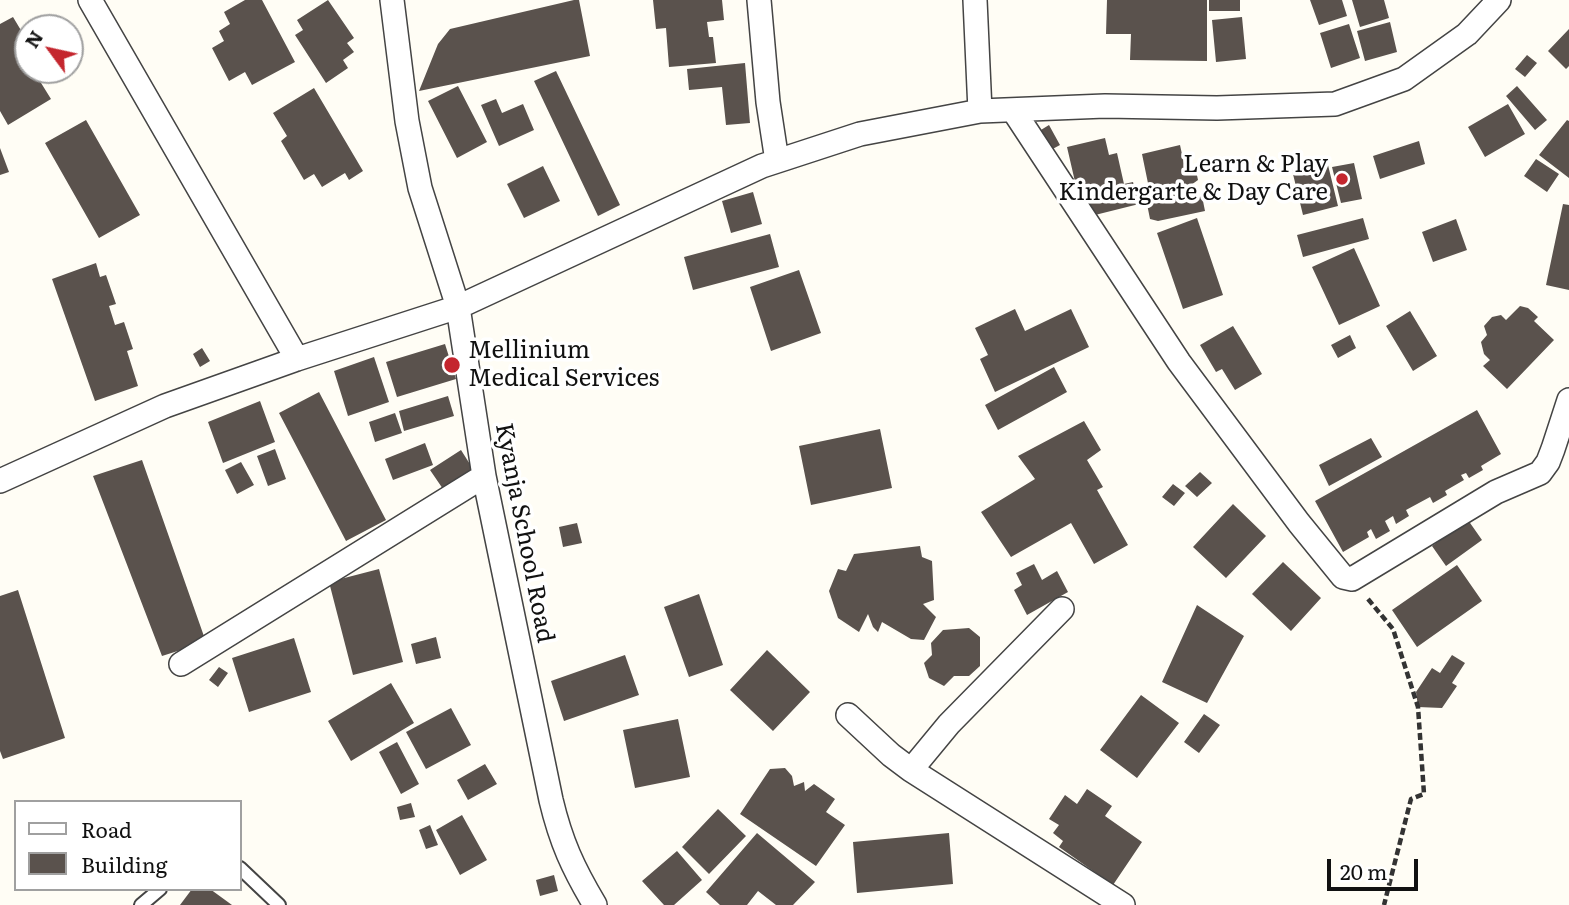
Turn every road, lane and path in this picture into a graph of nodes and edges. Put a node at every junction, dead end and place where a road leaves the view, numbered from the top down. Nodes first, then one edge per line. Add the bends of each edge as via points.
1 (90, 0) edge
2 (392, 0) edge
3 (759, 0) edge
4 (975, 0) edge
5 (1499, 0) edge
6 (1013, 110) junction
7 (980, 111) junction
8 (777, 161) junction
9 (458, 307) junction
10 (297, 359) junction
11 (1569, 400) edge
12 (484, 476) junction
13 (0, 481) edge
14 (1352, 579) junction
15 (1062, 609) dead end
16 (181, 664) dead end
17 (848, 715) dead end
18 (911, 769) junction
19 (242, 871) edge
20 (158, 891) edge
21 (141, 905) edge
22 (279, 905) edge
23 (595, 905) edge
24 (1123, 905) edge
25 (1384, 905) edge

1 - 10 street
2 - 9 street, Kyanja School Road via 420,188
3 - 8 street
4 - 7 street
5 - 6 street via 1467,34 1404,79 1335,104
6 - 7 street
6 - 14 street via 1179,362 1336,572
7 - 8 street via 860,134
8 - 9 street
9 - 10 street
9 - 12 street, Kyanja School Road
10 - 13 street via 165,406
11 - 14 street via 1548,462 1539,472 1496,492
12 - 16 street
12 - 23 street, Kyanja School Road via 559,834
14 - 25 path via 1393,629 1418,707 1424,794 1411,799
15 - 18 street via 949,723
17 - 18 street
18 - 24 street
19 - 22 lane
20 - 21 lane

